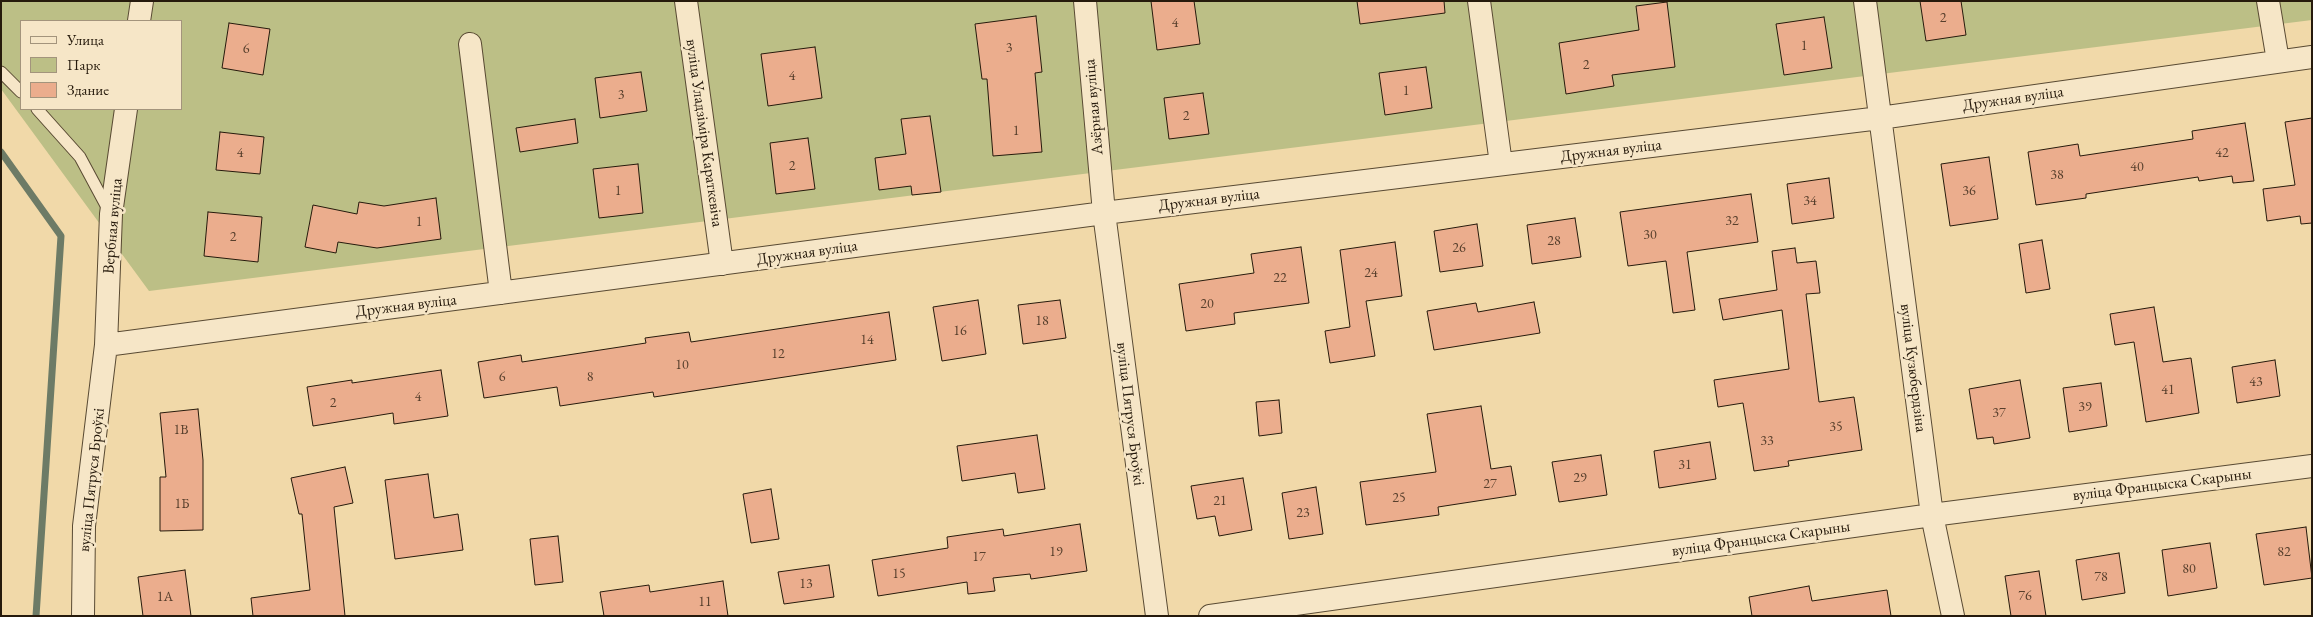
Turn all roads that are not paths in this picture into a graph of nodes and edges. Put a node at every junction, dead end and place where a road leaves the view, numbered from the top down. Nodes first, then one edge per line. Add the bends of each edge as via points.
1 (142, 1) edge
2 (686, 1) edge
3 (1085, 1) edge
4 (1479, 1) edge
5 (1865, 1) edge
6 (2268, 1) edge
7 (139, 20) edge
8 (470, 44) dead end
9 (2312, 57) edge
10 (2278, 61) junction
11 (1, 72) edge
12 (20, 91) edge
13 (38, 110) edge
14 (126, 110) edge
15 (1880, 118) junction
16 (1501, 164) junction
17 (1104, 213) junction
18 (111, 214) junction
19 (722, 264) junction
20 (501, 293) junction
21 (106, 345) junction
22 (2312, 466) edge
23 (1932, 515) junction
24 (83, 616) edge
25 (1157, 616) edge
26 (1210, 616) edge
27 (1952, 616) edge

1 - 7 street
2 - 19 street, вуліца Уладзіміра Караткевіча
3 - 17 street, Азёрная вуліца
4 - 16 street
5 - 15 street, вуліца Кузюбердзіна
6 - 10 street
8 - 20 street
9 - 10 street, Дружная вуліца
10 - 15 street, Дружная вуліца
11 - 12 lane
13 - 18 lane via 80,157
14 - 18 street, Вербная вуліца
15 - 16 street, Дружная вуліца
15 - 23 street, вуліца Кузюбердзіна
16 - 17 street, Дружная вуліца
17 - 19 street, Дружная вуліца
17 - 25 street, вуліца Пятруся Броўкі
18 - 21 street, Вербная вуліца
19 - 20 street, Дружная вуліца
20 - 21 street, Дружная вуліца
21 - 24 street, вуліца Пятруся Броўкі via 84,526
22 - 23 street, вуліца Францыска Скарыны
23 - 26 street, вуліца Францыска Скарыны
23 - 27 street, вуліца Кузюбердзіна

